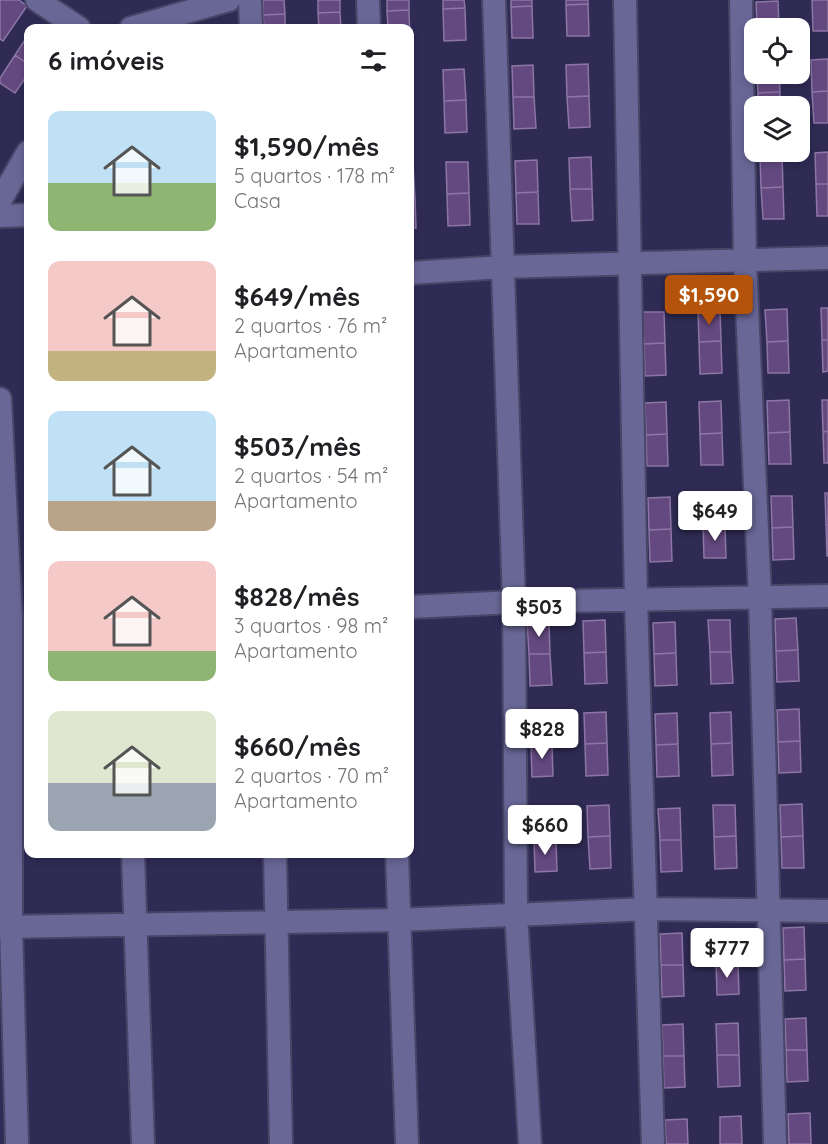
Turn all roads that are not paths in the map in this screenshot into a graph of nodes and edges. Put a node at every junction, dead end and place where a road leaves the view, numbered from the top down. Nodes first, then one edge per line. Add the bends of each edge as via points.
1 (37, 0) edge
2 (229, 0) edge
3 (250, 0) edge
4 (368, 0) edge
5 (494, 0) edge
6 (625, 0) edge
7 (741, 0) edge
8 (73, 24) edge
9 (145, 24) edge
10 (251, 24) edge
11 (369, 24) edge
12 (24, 159) edge
13 (0, 201) edge
14 (24, 215) edge
15 (0, 216) edge
16 (828, 258) edge
17 (745, 262) junction
18 (631, 264) junction
19 (503, 267) junction
20 (414, 273) edge
21 (0, 399) edge
22 (828, 596) edge
23 (760, 597) junction
24 (636, 600) junction
25 (514, 602) junction
26 (414, 607) edge
27 (13, 619) edge
28 (134, 858) edge
29 (275, 858) edge
30 (397, 858) edge
31 (646, 909) junction
32 (767, 911) junction
33 (828, 911) edge
34 (516, 914) junction
35 (399, 920) junction
36 (277, 921) junction
37 (136, 923) junction
38 (5, 927) edge
39 (18, 1144) edge
40 (143, 1144) edge
41 (281, 1144) edge
42 (407, 1144) edge
43 (530, 1144) edge
44 (654, 1144) edge
45 (775, 1144) edge

1 - 8 street
2 - 9 street
3 - 10 street
4 - 11 street
5 - 19 street
6 - 18 street
7 - 17 street
12 - 13 street
14 - 15 street
16 - 17 street
17 - 18 street
17 - 23 street
18 - 19 street
18 - 24 street
19 - 20 street
19 - 25 street
21 - 27 street
22 - 23 street
23 - 24 street
23 - 32 street
24 - 25 street
24 - 31 street
25 - 26 street
25 - 34 street
27 - 38 street
28 - 37 street
29 - 36 street
30 - 35 street
31 - 32 street
31 - 34 street
31 - 44 street
32 - 33 street
32 - 45 street
34 - 35 street
34 - 43 street
35 - 36 street
35 - 42 street
36 - 37 street
36 - 41 street
37 - 38 street
37 - 40 street
38 - 39 street

